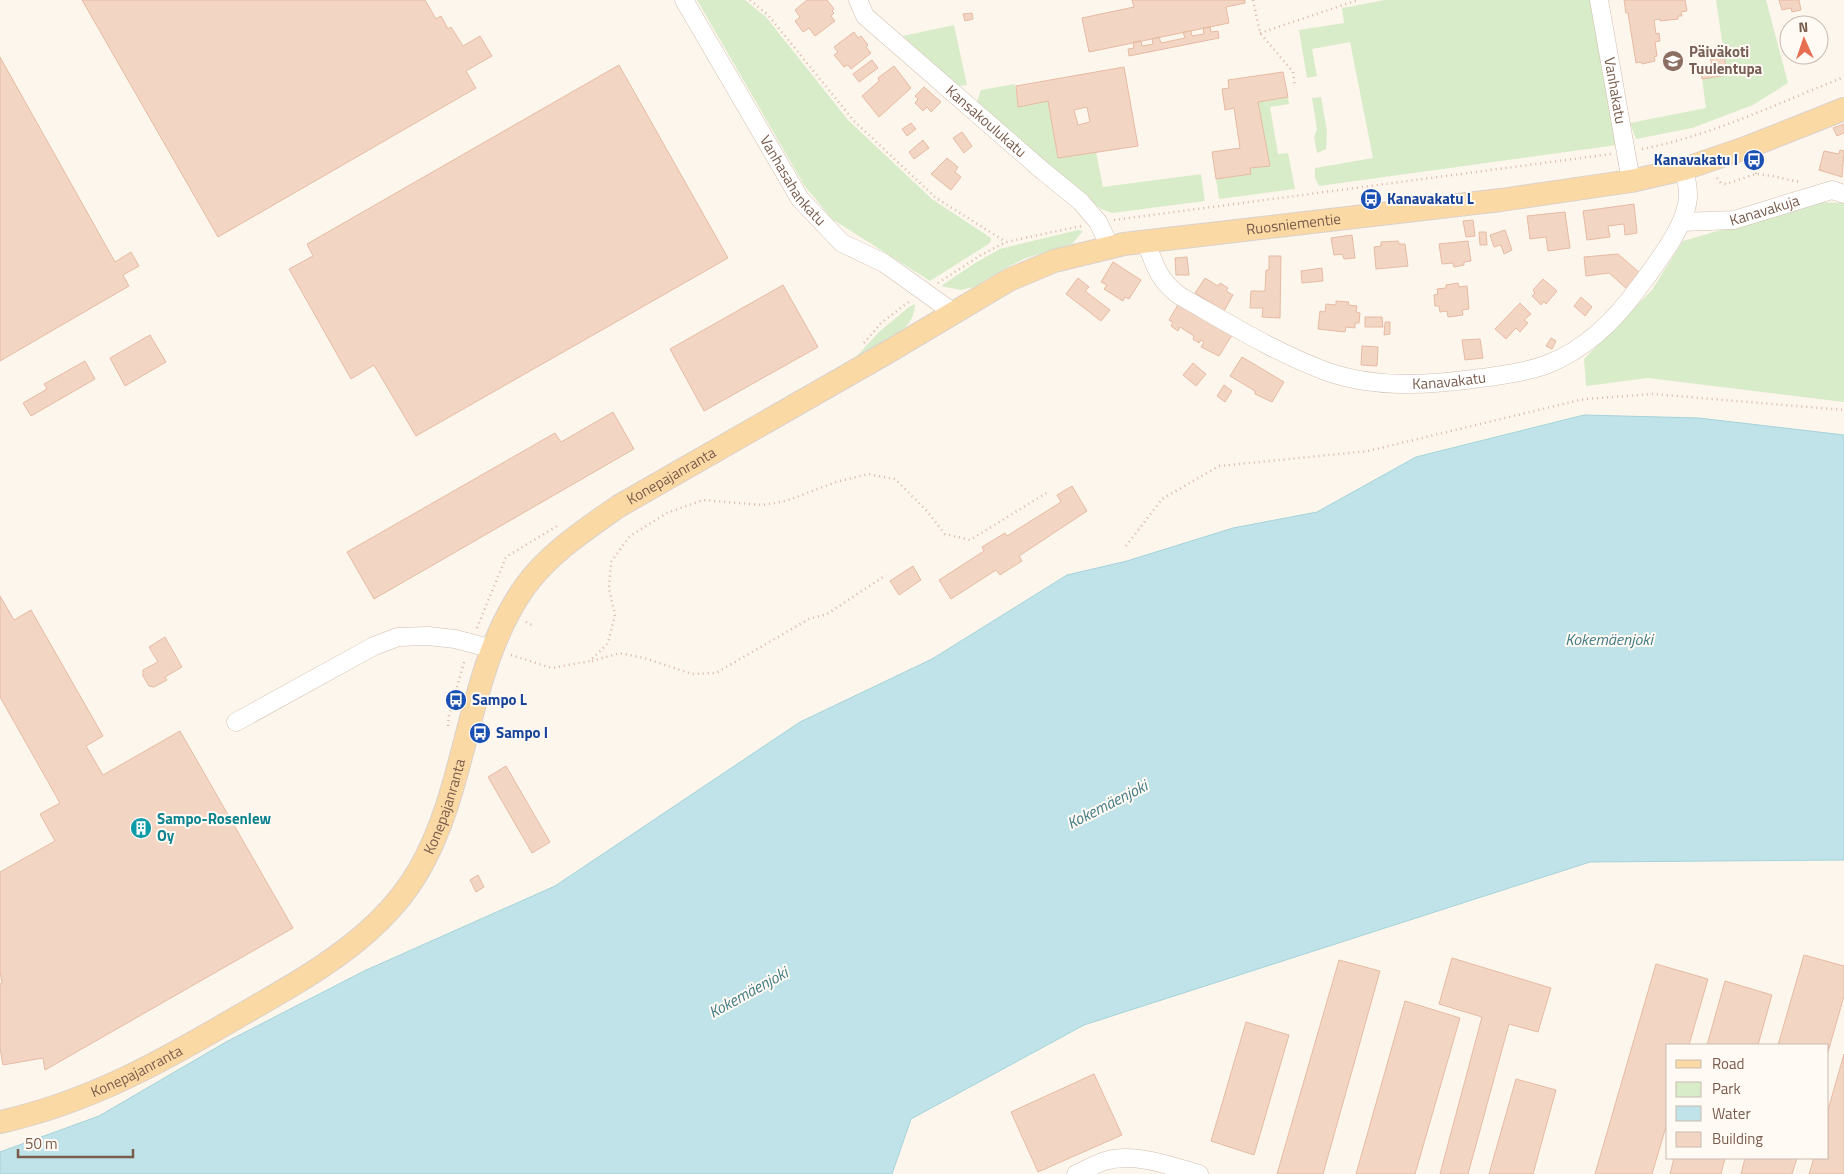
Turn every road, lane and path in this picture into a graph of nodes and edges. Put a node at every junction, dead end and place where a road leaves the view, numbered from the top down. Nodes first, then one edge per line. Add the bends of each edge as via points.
1 (684, 0) edge
2 (750, 0) edge
3 (858, 0) edge
4 (1253, 0) edge
5 (1358, 0) edge
6 (1600, 0) edge
7 (1352, 1) edge
8 (1260, 33) junction
9 (1844, 78) edge
10 (1295, 87) dead end
11 (1844, 109) edge
12 (1626, 152) junction
13 (1711, 160) junction
14 (1754, 160) dead end
15 (1684, 169) junction
16 (1756, 174) junction
17 (1631, 181) junction
18 (1838, 192) edge
19 (1098, 222) junction
20 (1682, 222) junction
21 (1006, 242) junction
22 (1146, 242) junction
23 (1110, 246) junction
24 (925, 291) junction
25 (954, 313) junction
26 (862, 345) dead end
27 (1844, 410) edge
28 (1048, 492) dead end
29 (563, 522) dead end
30 (1126, 546) dead end
31 (886, 575) dead end
32 (482, 645) junction
33 (590, 661) junction
34 (236, 722) dead end
35 (448, 732) dead end
36 (0, 1122) edge
37 (1076, 1174) edge
38 (1199, 1174) edge

1 - 24 street, Vanhasahankatu via 800,199 842,243 884,263
2 - 21 path via 768,15 854,121 936,198
3 - 19 street, Kansakoulukatu via 866,16 1081,202
4 - 8 path
5 - 7 path
6 - 12 street, Vanhakatu
7 - 8 path
8 - 10 path via 1292,72
9 - 12 path via 1703,132 1664,145
11 - 13 main road, Ruosniementie
12 - 17 street, Vanhakatu
12 - 19 path
13 - 15 main road, Ruosniementie
13 - 16 path via 1721,183
14 - 16 path
15 - 17 main road, Ruosniementie
15 - 20 street, Kanavakatu via 1688,196
16 - 18 path
17 - 22 main road, Ruosniementie via 1501,200
18 - 20 street, Kanavakuja via 1734,220
19 - 21 path
19 - 23 street, Kansakoulukatu
20 - 22 street, Kanavakatu via 1630,299 1606,327 1580,346 1548,364 1509,374 1409,384 1364,380 1329,372 1280,352 1168,287 1158,275
21 - 24 path
22 - 23 main road, Ruosniementie
23 - 25 main road, Ruosniementie via 1054,261 1009,280
24 - 25 street, Vanhasahankatu
24 - 26 path via 881,323
25 - 32 main road, Konepajanranta via 620,506 584,531 551,558 525,586 508,615
27 - 30 path via 1653,394 1584,399 1368,451 1219,466 1162,499
28 - 33 path via 970,540 945,534 894,479 868,474 786,501 762,504 703,500 667,513 630,536 611,562 609,589 615,615 608,643
29 - 32 path via 506,557
31 - 33 path via 827,614 809,619 716,674 692,674 620,653
32 - 33 path via 552,668
32 - 34 street via 428,636 398,637 374,646
32 - 35 path via 449,714
32 - 36 main road, Konepajanranta via 472,716 435,837 419,870 390,910 345,951 148,1068 90,1095
37 - 38 street via 1105,1161 1124,1158

